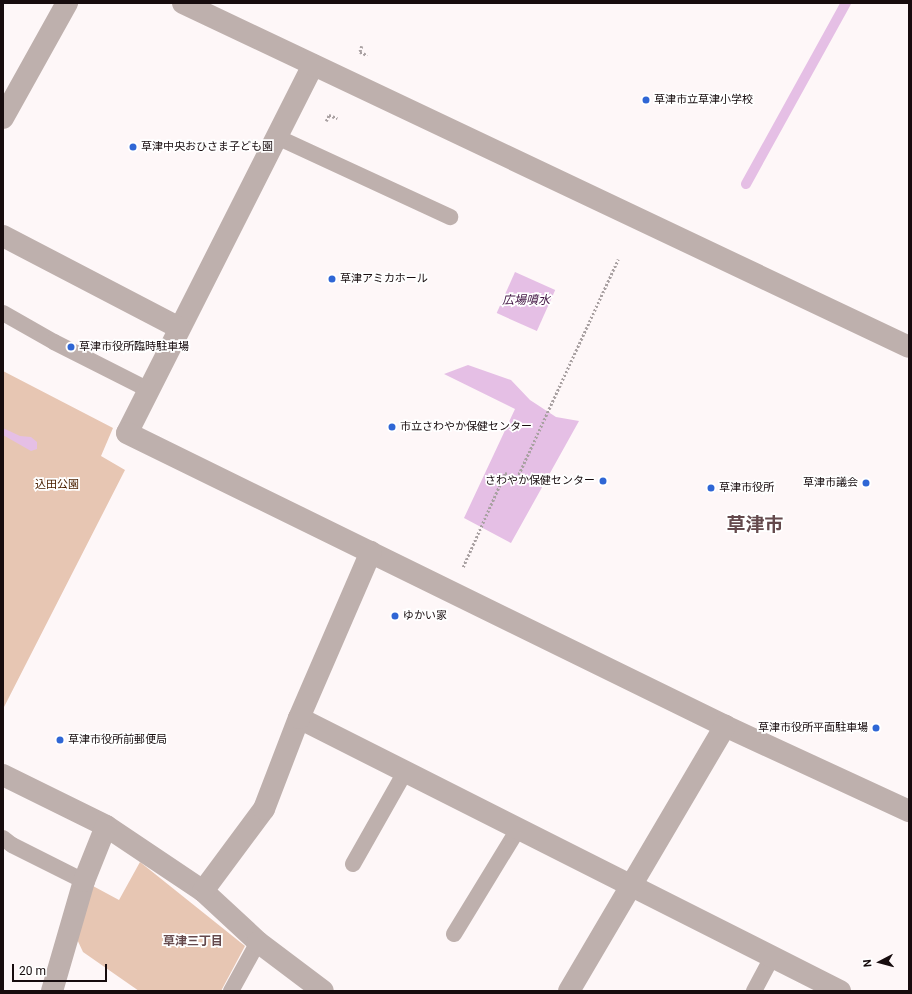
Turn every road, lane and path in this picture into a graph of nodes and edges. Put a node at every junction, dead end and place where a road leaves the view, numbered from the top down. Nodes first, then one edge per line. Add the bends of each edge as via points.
1 (67, 3) edge
2 (182, 3) edge
3 (362, 46) dead end
4 (367, 55) dead end
5 (313, 65) junction
6 (3, 118) edge
7 (337, 118) dead end
8 (326, 121) dead end
9 (277, 137) junction
10 (450, 217) dead end
11 (3, 236) edge
12 (618, 259) dead end
13 (3, 314) edge
14 (180, 328) junction
15 (909, 347) edge
16 (149, 390) junction
17 (371, 552) junction
18 (462, 570) dead end
19 (299, 718) junction
20 (725, 726) junction
21 (405, 772) junction
22 (3, 776) edge
23 (909, 810) edge
24 (106, 826) junction
25 (518, 829) junction
26 (3, 838) edge
27 (353, 864) dead end
28 (84, 881) junction
29 (632, 886) junction
30 (203, 891) junction
31 (454, 934) dead end
32 (258, 942) junction
33 (772, 957) junction
34 (52, 991) edge
35 (231, 991) edge
36 (323, 991) edge
37 (569, 991) edge
38 (754, 991) edge
39 (840, 991) edge

1 - 6 street
2 - 5 street
3 - 4 path via 360,52
5 - 9 street
5 - 15 street
7 - 8 path via 329,115
9 - 10 lane
9 - 14 street
11 - 14 street
12 - 18 path via 517,478 506,473
13 - 16 lane
14 - 16 street
16 - 17 street via 127,433
17 - 19 street
17 - 20 street
19 - 21 street
19 - 30 street via 264,809
20 - 23 street
20 - 29 street
21 - 25 street
21 - 27 lane
22 - 24 street
24 - 28 street
24 - 30 street
25 - 29 street
25 - 31 lane
26 - 28 lane
28 - 34 street
29 - 33 street
29 - 37 street
30 - 32 street
32 - 35 lane
32 - 36 street
33 - 38 lane
33 - 39 street

